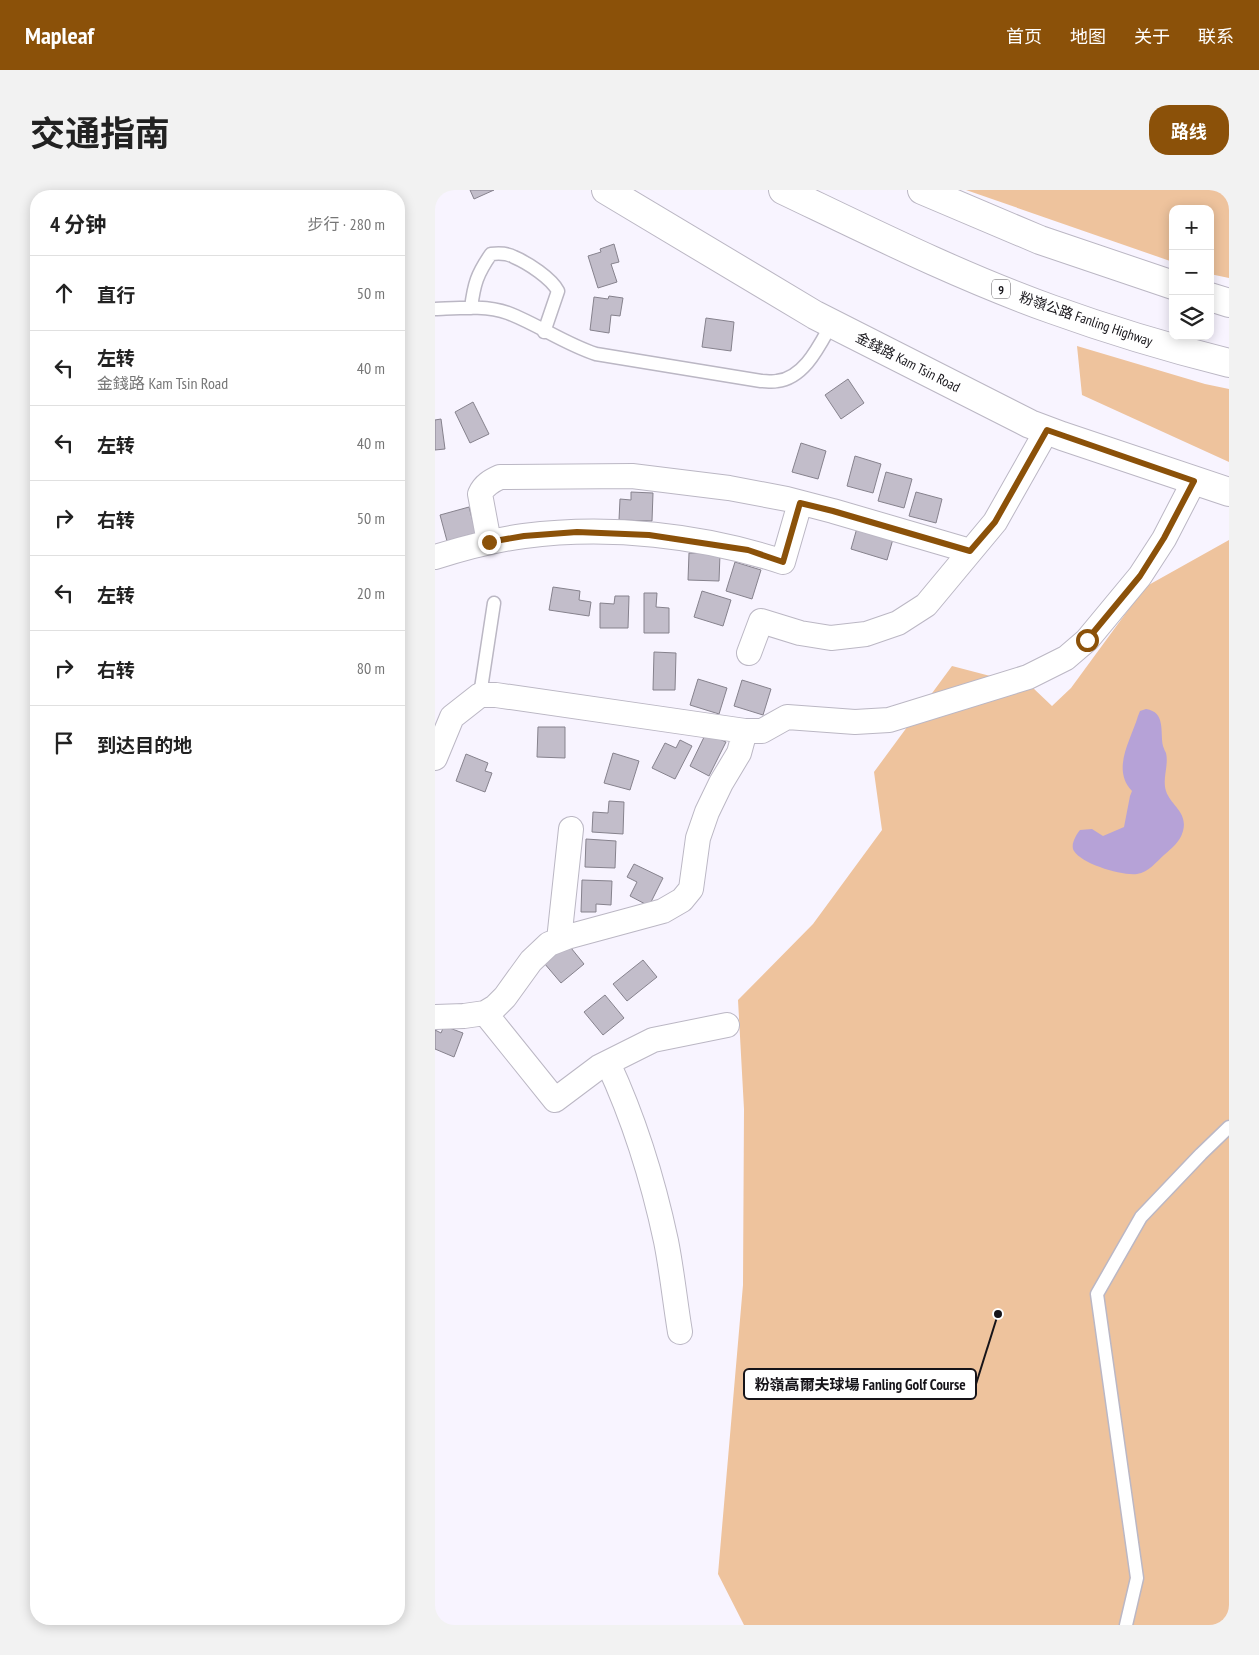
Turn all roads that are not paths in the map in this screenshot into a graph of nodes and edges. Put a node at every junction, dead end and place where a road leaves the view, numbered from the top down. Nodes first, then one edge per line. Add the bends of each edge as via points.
1 (606, 190) edge
2 (783, 190) edge
3 (922, 190) edge
4 (1169, 284) edge
5 (1214, 298) edge
6 (1229, 303) edge
7 (471, 308) junction
8 (435, 309) edge
9 (832, 323) junction
10 (545, 332) junction
11 (1229, 363) edge
12 (1047, 430) junction
13 (1194, 481) junction
14 (1229, 492) edge
15 (800, 503) junction
16 (489, 542) junction
17 (970, 551) junction
18 (435, 556) edge
19 (494, 603) dead end
20 (749, 653) dead end
21 (480, 695) junction
22 (745, 731) junction
23 (435, 758) edge
24 (571, 829) dead end
25 (559, 940) junction
26 (485, 1013) junction
27 (435, 1017) edge
28 (727, 1025) dead end
29 (608, 1062) junction
30 (1229, 1128) edge
31 (680, 1332) dead end
32 (1127, 1625) edge

1 - 9 main road, 金錢路 Kam Tsin Road
2 - 11 main road, 粉嶺公路 Fanling Highway / 9 via 915,253 1051,309 1183,352
3 - 4 main road via 1040,240
5 - 6 main road
7 - 8 lane
7 - 10 lane via 508,313
7 - 10 lane via 475,282 491,254 513,256 553,282 558,290
9 - 10 lane via 802,369 779,381 761,381 596,354
9 - 12 main road, 金錢路 Kam Tsin Road
12 - 13 main road, 金錢路 Kam Tsin Road
12 - 17 street via 995,522
13 - 14 main road, 金錢路 Kam Tsin Road
13 - 22 street via 1140,576 1087,640 1066,658 1028,677 889,720 855,722 787,717 762,731
15 - 16 street via 783,562 748,550 649,535 577,532
15 - 16 street via 729,488 631,476 500,477 490,481 480,494
15 - 17 street
16 - 18 street
17 - 20 street via 926,605 898,623 866,634 831,638 761,621
19 - 21 lane
21 - 22 street
21 - 23 street via 452,717
22 - 25 street via 739,753 707,812 698,838 691,889 663,911
24 - 25 street
25 - 26 street via 549,944 531,961 505,997
26 - 27 street
26 - 29 street via 555,1100
28 - 29 street via 653,1040
29 - 31 street via 625,1100 649,1174 666,1241
30 - 32 lane via 1141,1217 1097,1294 1137,1578

